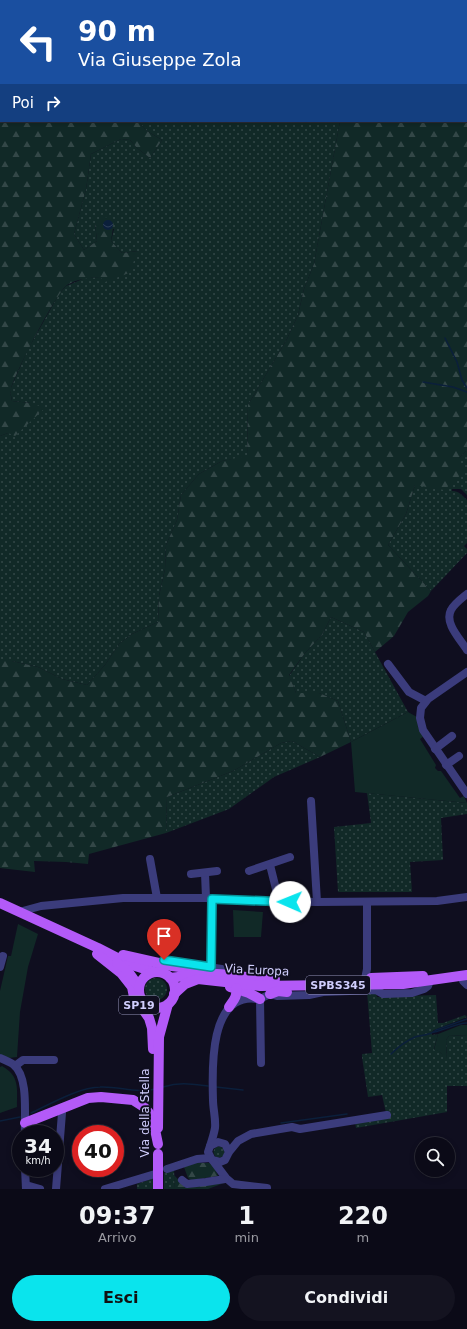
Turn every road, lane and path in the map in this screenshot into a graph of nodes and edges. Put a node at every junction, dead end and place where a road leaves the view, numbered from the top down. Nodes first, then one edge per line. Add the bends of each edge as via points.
1 (467, 594) edge
2 (467, 650) edge
3 (388, 664) dead end
4 (467, 672) edge
5 (426, 701) junction
6 (452, 736) dead end
7 (435, 749) junction
8 (459, 756) dead end
9 (446, 765) junction
10 (467, 794) edge
11 (312, 801) dead end
12 (290, 858) dead end
13 (150, 859) dead end
14 (270, 864) junction
15 (217, 871) dead end
16 (249, 871) dead end
17 (205, 873) junction
18 (191, 874) dead end
19 (467, 897) edge
20 (156, 898) junction
21 (209, 898) junction
22 (279, 901) junction
23 (317, 902) junction
24 (367, 902) junction
25 (0, 903) edge
26 (41, 906) junction
27 (0, 910) edge
28 (19, 912) junction
29 (37, 920) junction
30 (98, 951) junction
31 (135, 954) dead end
32 (3, 956) dead end
33 (0, 967) edge
34 (154, 972) junction
35 (212, 974) junction
36 (466, 976) edge
37 (170, 978) junction
38 (365, 979) junction
39 (430, 981) junction
40 (327, 985) junction
41 (139, 987) junction
42 (236, 988) junction
43 (174, 994) junction
44 (270, 994) junction
45 (260, 999) junction
46 (168, 1004) junction
47 (147, 1005) junction
48 (229, 1007) junction
49 (159, 1037) junction
50 (0, 1058) edge
51 (54, 1060) dead end
52 (261, 1064) dead end
53 (15, 1066) junction
54 (158, 1067) junction
55 (62, 1113) dead end
56 (387, 1115) dead end
57 (25, 1122) joint
58 (215, 1128) junction
59 (226, 1147) junction
60 (158, 1149) junction
61 (211, 1154) junction
62 (225, 1160) junction
63 (167, 1169) dead end
64 (25, 1177) edge
65 (225, 1177) junction
66 (182, 1180) dead end
67 (157, 1181) edge
68 (26, 1187) edge
69 (266, 1188) dead end
70 (40, 1189) edge
71 (56, 1189) edge
72 (105, 1189) edge

1 - 2 street via 451,609 449,616 451,626
3 - 5 street via 409,692
4 - 5 street
5 - 7 street via 421,708 420,724
6 - 7 street
7 - 9 street
8 - 9 street
9 - 10 street
11 - 23 street
12 - 14 street
13 - 20 street
14 - 16 street
14 - 22 street
15 - 17 street
17 - 18 street
17 - 21 street
19 - 24 street via 437,901
20 - 21 street
20 - 26 street via 123,898
21 - 22 street
21 - 35 street
22 - 23 street
23 - 24 street
24 - 38 street
25 - 28 main road, Via Europa / SPBS345
26 - 28 street
26 - 29 street via 36,912
27 - 30 main road, Via Europa / SPBS345
28 - 29 main road, Via Europa / SPBS345
29 - 30 main road, Via Europa / SPBS345
30 - 34 main road, Via Europa / SPBS345
30 - 35 main road, SPBS345 via 205,970
30 - 41 main road, Via Europa / SPBS345 via 127,970
30 - 54 main road, SP19 via 132,987 134,997 152,1028 154,1058
31 - 35 street, Via Europa
32 - 33 street
34 - 37 main road, Via Europa / SPBS345 via 160,972
34 - 41 main road via 144,977
35 - 37 main road, Via Europa / SPBS345
35 - 38 main road, Via Europa / SPBS345 via 269,979
35 - 40 main road, Via Europa / SPBS345 via 260,986
35 - 42 main road via 216,983
35 - 43 main road, Via Europa / SPBS345 via 185,984
36 - 38 main road, Via Europa / SPBS345
36 - 39 main road, Via Europa / SPBS345
37 - 43 main road
39 - 40 main road, Via Europa / SPBS345
39 - 44 street via 424,989 412,993 383,994 376,990 309,995
40 - 44 main road via 312,992 278,991
41 - 47 main road, Via Europa / SPBS345 via 140,997
42 - 45 main road
42 - 48 main road via 236,997
43 - 46 main road, Via Europa / SPBS345
44 - 45 street, Via Europa
45 - 48 street via 247,998
45 - 52 street
46 - 47 main road via 158,1008
46 - 49 main road, Via della Stella / SP19
47 - 49 main road, Via della Stella / SP19 via 155,1019
48 - 58 street via 217,1035 214,1058
49 - 54 main road, Via della Stella / SP19
50 - 53 street
51 - 53 street via 23,1060
53 - 57 street via 24,1085
54 - 60 main road, Via della Stella / SP19
55 - 71 street
56 - 59 street via 300,1129 274,1129 251,1134
57 - 60 main road via 88,1098 133,1100 144,1107 153,1120
58 - 59 street
58 - 61 street
59 - 61 street via 218,1142
59 - 62 street
60 - 67 main road, Via della Stella / SP19, bridge
61 - 62 street via 220,1162
61 - 63 street
61 - 65 street
62 - 65 street
64 - 68 street
65 - 66 street via 187,1184
65 - 69 street via 233,1184
67 - 72 street
68 - 70 street

